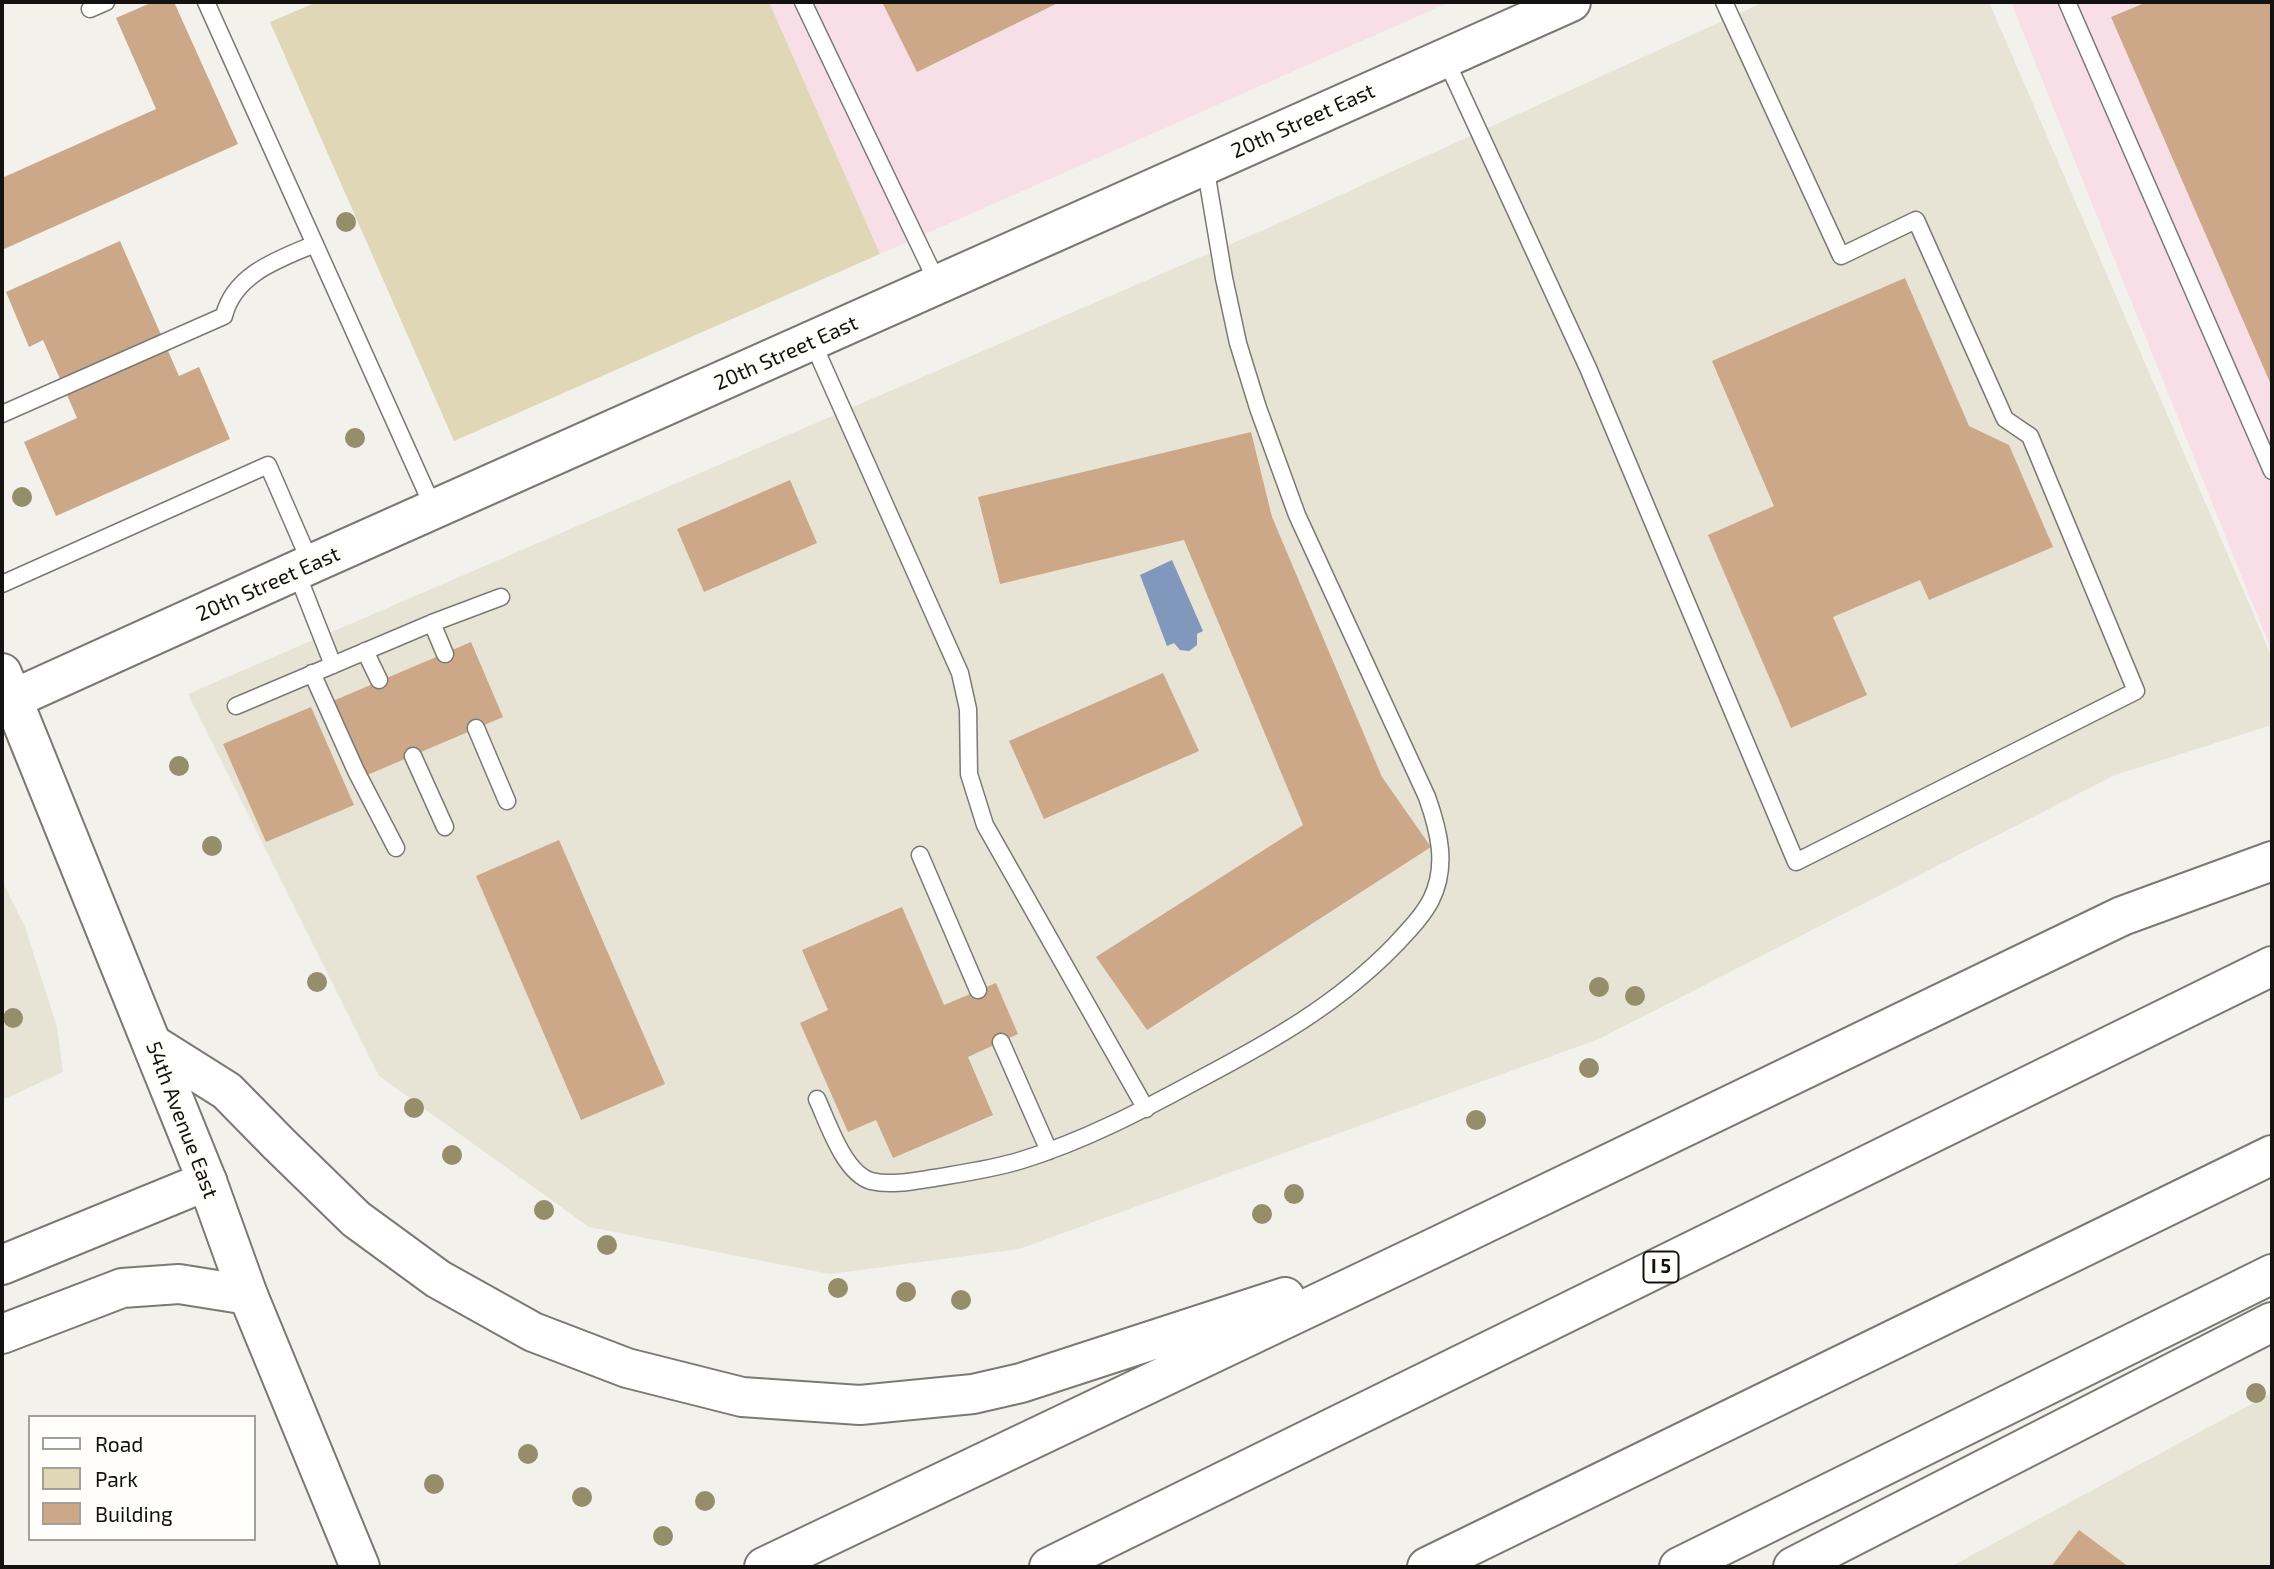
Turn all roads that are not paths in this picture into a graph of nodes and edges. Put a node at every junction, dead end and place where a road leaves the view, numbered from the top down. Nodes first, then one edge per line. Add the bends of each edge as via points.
1 (106, 2) edge
2 (206, 2) edge
3 (803, 2) edge
4 (1570, 2) edge
5 (1724, 2) edge
6 (2067, 2) edge
7 (90, 9) dead end
8 (1446, 58) junction
9 (1205, 165) junction
10 (315, 244) junction
11 (938, 284) junction
12 (812, 341) junction
13 (2, 414) edge
14 (2272, 471) edge
15 (434, 509) junction
16 (303, 567) junction
17 (2, 584) edge
18 (501, 597) dead end
19 (432, 623) junction
20 (365, 651) junction
21 (445, 653) dead end
22 (333, 664) junction
23 (312, 673) junction
24 (379, 680) dead end
25 (6, 692) edge
26 (236, 706) dead end
27 (476, 728) dead end
28 (413, 756) dead end
29 (507, 801) dead end
30 (445, 827) dead end
31 (396, 848) dead end
32 (919, 855) dead end
33 (2272, 861) edge
34 (2272, 966) edge
35 (978, 990) dead end
36 (1001, 1042) dead end
37 (154, 1045) junction
38 (817, 1099) dead end
39 (1146, 1109) junction
40 (1049, 1151) junction
41 (2272, 1155) edge
42 (207, 1181) junction
43 (1440, 1245) junction
44 (2, 1265) edge
45 (2272, 1274) edge
46 (248, 1295) junction
47 (2272, 1322) edge
48 (2, 1334) edge
49 (360, 1567) edge
50 (764, 1567) edge
51 (1049, 1567) edge
52 (1427, 1567) edge
53 (1679, 1567) edge
54 (1793, 1567) edge

1 - 7 lane
2 - 10 lane
3 - 11 lane
4 - 8 main road, 20th Street East
5 - 8 lane via 1841,256 1916,220 2005,419 2030,436 2136,691 1796,862 1588,368
6 - 14 lane
8 - 9 main road, 20th Street East
9 - 11 main road, 20th Street East
9 - 39 lane via 1238,343 1258,408 1297,515 1427,797 1440,844 1440,868 1437,888 1419,919 1348,989 1282,1036
10 - 13 lane via 246,280 230,298 223,316
10 - 15 lane
11 - 12 main road, 20th Street East
12 - 15 main road, 20th Street East
12 - 39 lane via 961,673 968,709 969,774 985,825
15 - 16 main road, 20th Street East
16 - 17 lane via 268,465
16 - 22 lane
16 - 25 main road, 20th Street East
18 - 19 lane
19 - 20 lane
19 - 21 lane
20 - 22 lane
20 - 24 lane
22 - 23 lane
23 - 26 lane
23 - 31 lane
25 - 37 main road, 54th Avenue East
27 - 29 lane
28 - 30 lane
32 - 35 lane
33 - 43 main road via 2122,916
34 - 51 main road, I 5
36 - 40 lane
37 - 42 main road, 54th Avenue East
37 - 43 main road via 227,1091 356,1219 438,1279 533,1332 626,1368 742,1397 860,1405 973,1394
38 - 40 lane via 848,1164 869,1181 898,1183 972,1172
39 - 40 lane
41 - 52 main road
42 - 44 main road
42 - 46 main road, 54th Avenue East
43 - 50 main road
45 - 53 main road
46 - 48 main road via 179,1284 122,1288
46 - 49 main road, 54th Avenue East
47 - 54 main road

